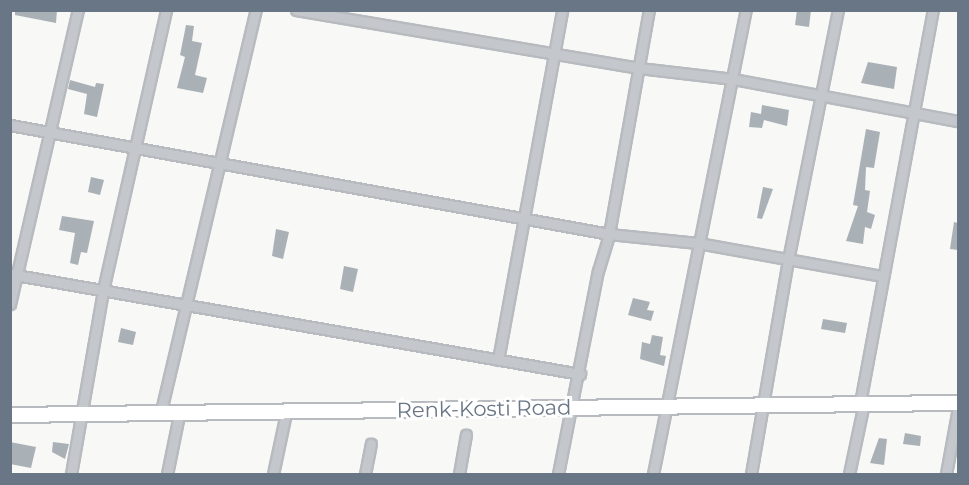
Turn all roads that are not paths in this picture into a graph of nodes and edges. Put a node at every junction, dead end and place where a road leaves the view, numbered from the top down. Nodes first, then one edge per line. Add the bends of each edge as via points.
1 (78, 10) edge
2 (166, 10) edge
3 (256, 10) edge
4 (296, 10) edge
5 (562, 10) edge
6 (649, 10) edge
7 (746, 10) edge
8 (838, 10) edge
9 (933, 10) edge
10 (556, 54) junction
11 (639, 68) junction
12 (733, 79) junction
13 (820, 95) junction
14 (913, 112) junction
15 (958, 121) edge
16 (10, 125) edge
17 (49, 132) junction
18 (133, 148) junction
19 (218, 163) junction
20 (524, 219) junction
21 (609, 234) junction
22 (698, 243) junction
23 (788, 260) junction
24 (14, 275) edge
25 (881, 276) junction
26 (102, 291) junction
27 (10, 304) edge
28 (186, 306) junction
29 (498, 360) junction
30 (580, 374) junction
31 (862, 403) junction
32 (958, 403) edge
33 (763, 406) junction
34 (574, 407) junction
35 (667, 407) junction
36 (958, 408) edge
37 (286, 413) junction
38 (10, 415) edge
39 (160, 415) junction
40 (179, 415) junction
41 (83, 416) junction
42 (466, 435) dead end
43 (371, 444) dead end
44 (71, 474) edge
45 (167, 474) edge
46 (273, 474) edge
47 (284, 474) edge
48 (365, 474) edge
49 (459, 474) edge
50 (558, 474) edge
51 (653, 474) edge
52 (751, 474) edge
53 (849, 474) edge
54 (946, 474) edge

1 - 17 street
2 - 18 street
3 - 19 street
4 - 10 street
5 - 10 street
6 - 11 street
7 - 12 street
8 - 13 street
9 - 14 street
10 - 11 street
10 - 20 street
11 - 12 street
11 - 21 street
12 - 13 street
12 - 22 street
13 - 14 street
13 - 23 street
14 - 15 street
14 - 25 street
16 - 17 street
17 - 18 street
17 - 24 street
18 - 19 street
18 - 26 street
19 - 20 street
19 - 28 street
20 - 21 street
20 - 29 street
21 - 22 street
21 - 30 street via 598,271
22 - 23 street
22 - 35 street
23 - 25 street
23 - 33 street
24 - 26 street
24 - 27 street
25 - 31 street
26 - 28 street
26 - 41 street
28 - 29 street
28 - 39 street
29 - 30 street
30 - 34 street
31 - 32 main road, Renk-Kosti Road
31 - 33 main road, Renk-Kosti Road
31 - 53 street
33 - 35 main road, Renk-Kosti Road
33 - 52 street
34 - 35 main road, Renk-Kosti Road
34 - 37 main road, Renk-Kosti Road
34 - 50 street
35 - 51 street
36 - 54 street
37 - 40 main road, Renk-Kosti Road
37 - 46 street
38 - 41 main road, Renk-Kosti Road
39 - 40 main road, Renk-Kosti Road
39 - 41 main road, Renk-Kosti Road
40 - 45 street
41 - 44 street
42 - 49 street
43 - 48 street
46 - 47 street

